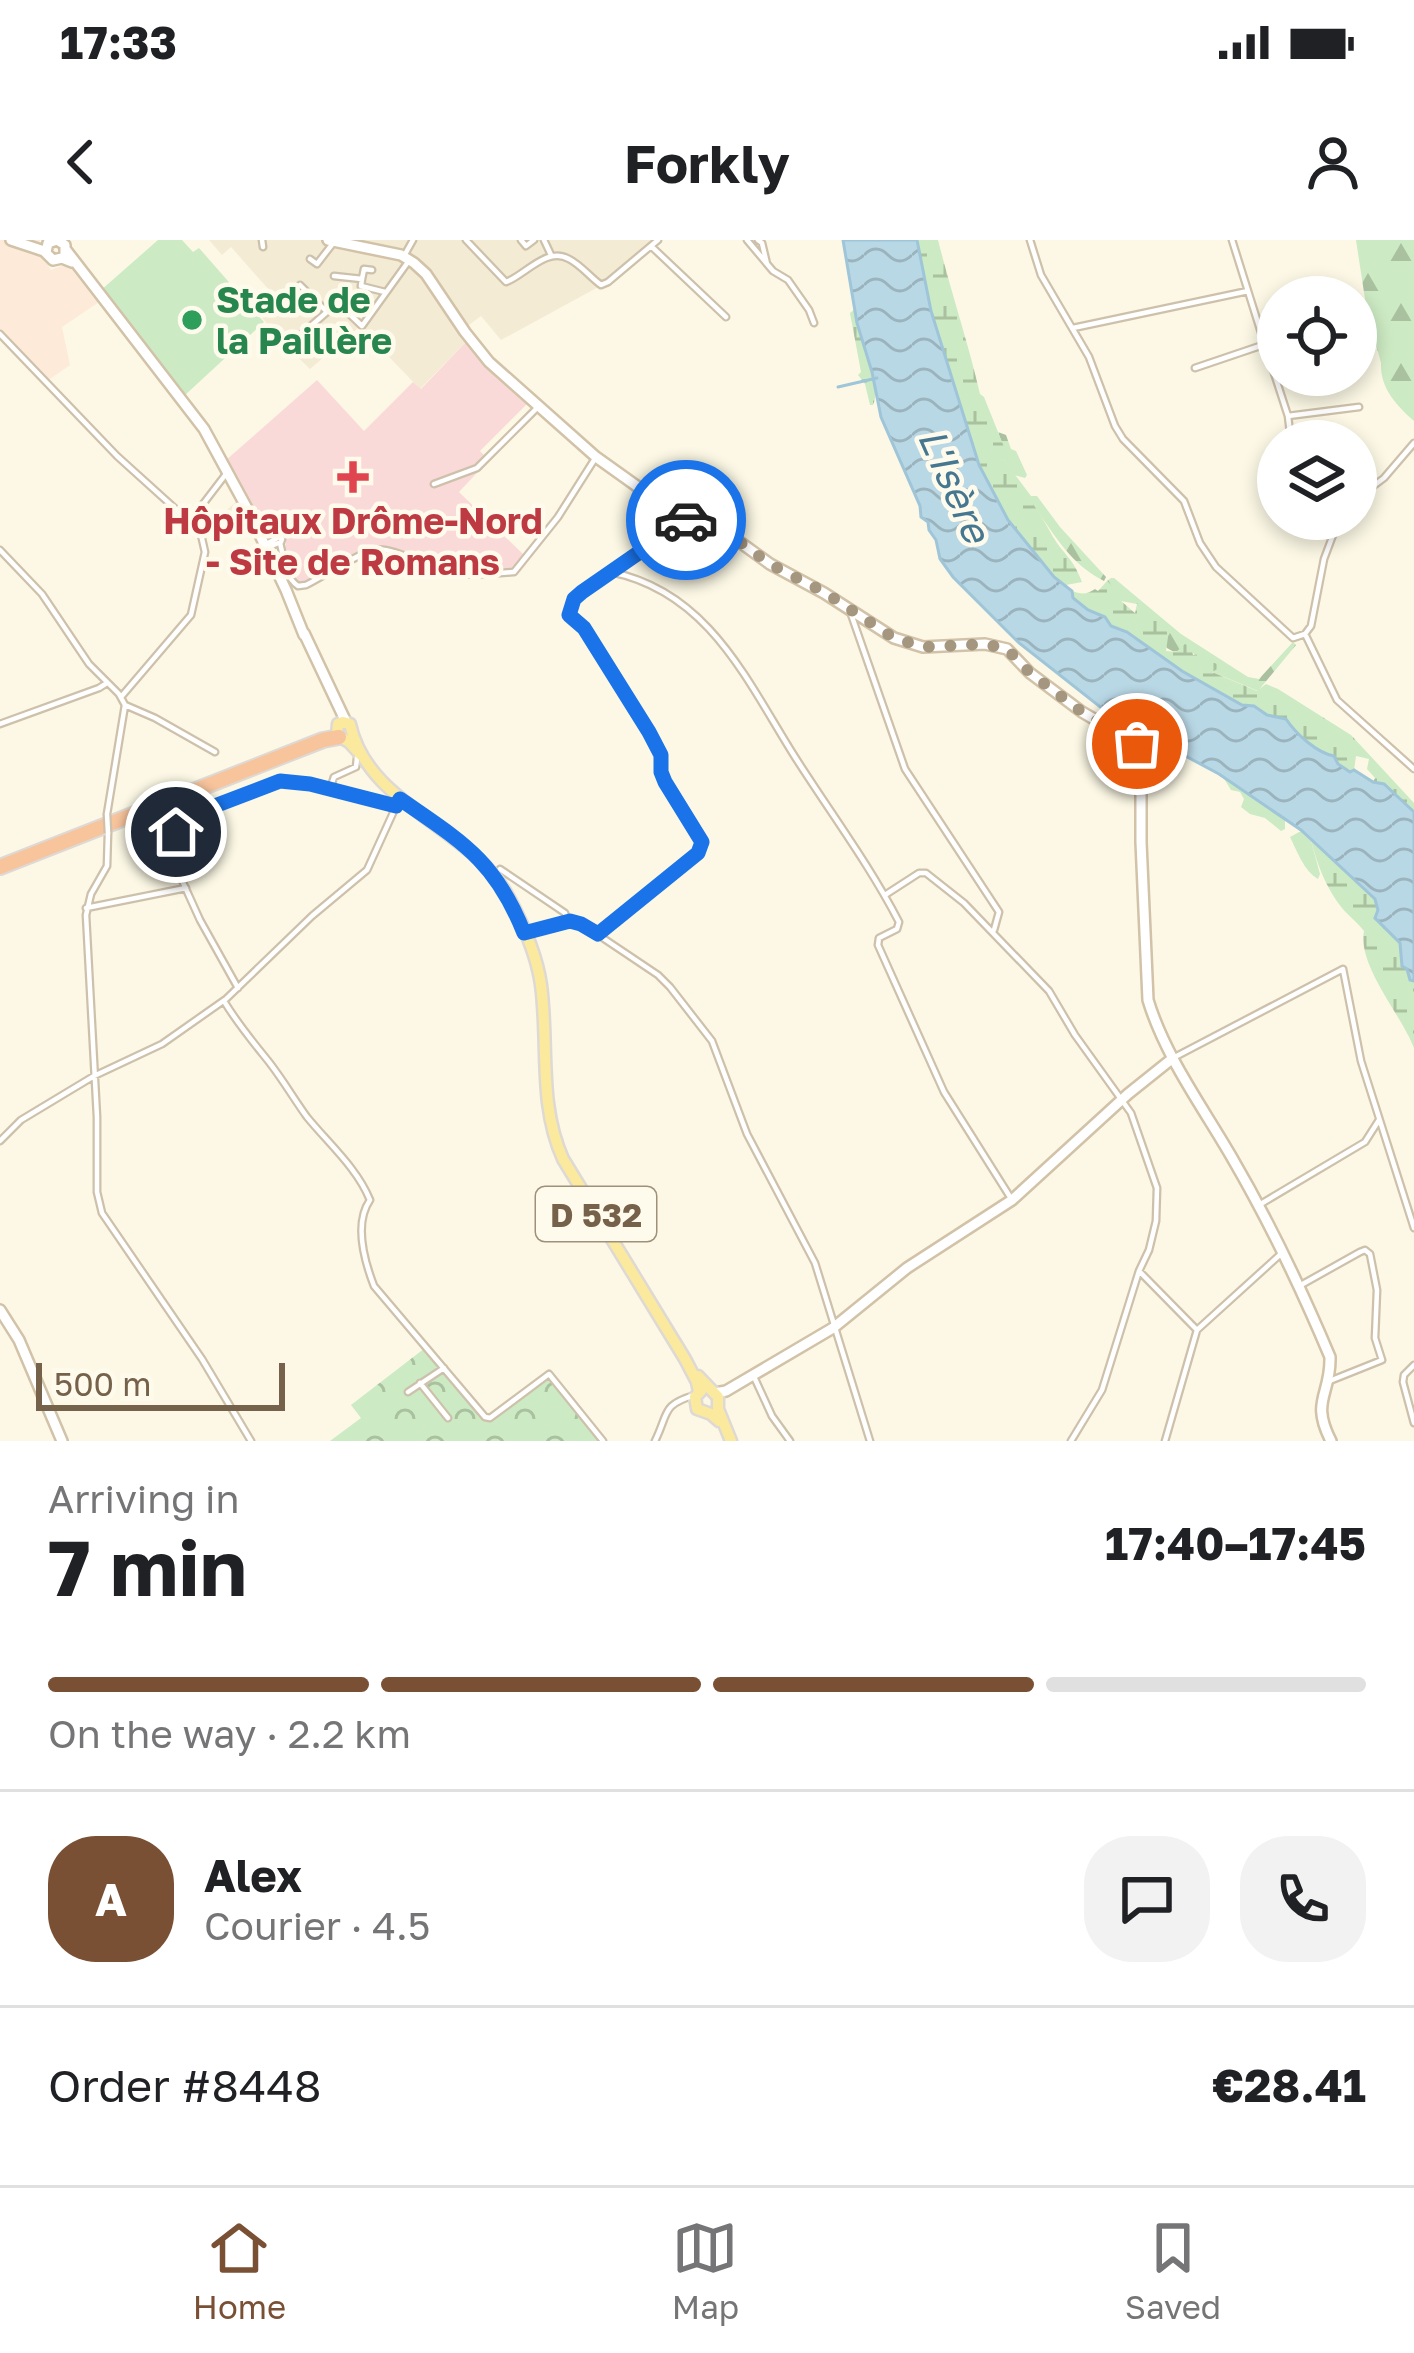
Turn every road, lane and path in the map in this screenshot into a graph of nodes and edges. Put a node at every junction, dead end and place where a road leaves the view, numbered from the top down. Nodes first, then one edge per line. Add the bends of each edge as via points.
1 (11, 240) edge
2 (413, 240) edge
3 (466, 240) edge
4 (521, 240) edge
5 (534, 240) edge
6 (544, 240) edge
7 (658, 240) edge
8 (747, 240) edge
9 (758, 240) edge
10 (1030, 240) edge
11 (1232, 240) edge
12 (337, 241) edge
13 (359, 243) edge
14 (58, 246) edge
15 (652, 247) junction
16 (551, 255) junction
17 (407, 258) junction
18 (310, 259) dead end
19 (767, 264) junction
20 (372, 270) dead end
21 (334, 276) dead end
22 (362, 283) junction
23 (300, 284) dead end
24 (1248, 291) junction
25 (385, 292) junction
26 (359, 298) dead end
27 (327, 312) junction
28 (726, 316) dead end
29 (1257, 320) edge
30 (814, 322) dead end
31 (1072, 328) junction
32 (0, 334) edge
33 (289, 345) dead end
34 (1257, 345) edge
35 (1195, 368) dead end
36 (1282, 396) edge
37 (539, 406) junction
38 (1359, 407) dead end
39 (1288, 416) junction
40 (1289, 420) edge
41 (1414, 443) edge
42 (596, 458) junction
43 (221, 461) junction
44 (226, 474) junction
45 (1377, 483) edge
46 (434, 484) dead end
47 (708, 519) junction
48 (197, 525) junction
49 (1331, 540) edge
50 (271, 545) junction
51 (0, 550) edge
52 (611, 572) junction
53 (850, 608) junction
54 (1305, 634) junction
55 (107, 683) junction
56 (121, 697) junction
57 (125, 705) junction
58 (0, 724) edge
59 (342, 733) junction
60 (215, 752) dead end
61 (1414, 769) edge
62 (330, 789) junction
63 (398, 802) junction
64 (0, 865) edge
65 (500, 869) dead end
66 (186, 889) junction
67 (885, 895) junction
68 (86, 908) junction
69 (567, 922) junction
70 (994, 932) junction
71 (524, 933) junction
72 (598, 934) junction
73 (238, 988) junction
74 (224, 1000) junction
75 (1173, 1058) junction
76 (94, 1076) junction
77 (1123, 1100) junction
78 (1379, 1120) junction
79 (0, 1141) edge
80 (1012, 1200) junction
81 (1259, 1205) junction
82 (1414, 1228) edge
83 (1283, 1252) junction
84 (1139, 1271) junction
85 (1300, 1286) junction
86 (0, 1310) edge
87 (834, 1328) junction
88 (1197, 1330) junction
89 (1414, 1365) edge
90 (444, 1367) junction
91 (753, 1375) junction
92 (1327, 1382) junction
93 (420, 1383) junction
94 (408, 1392) dead end
95 (707, 1398) junction
96 (448, 1418) dead end
97 (1414, 1423) edge
98 (728, 1436) edge
99 (62, 1441) edge
100 (251, 1441) edge
101 (603, 1441) edge
102 (655, 1441) edge
103 (790, 1441) edge
104 (871, 1441) edge
105 (1071, 1441) edge
106 (1165, 1441) edge
107 (1330, 1441) edge

1 - 14 street
2 - 17 street
3 - 16 street via 506,283
4 - 5 street
6 - 16 street
7 - 15 street
8 - 19 street
9 - 19 street
10 - 31 street
11 - 24 street
12 - 13 street
12 - 18 street via 317,264
13 - 17 street
14 - 43 street
15 - 16 street via 601,285 571,260
15 - 28 street
17 - 25 street
17 - 37 street via 483,355
19 - 30 street via 788,280
20 - 22 street via 364,269
21 - 22 street
22 - 25 street
22 - 26 street
23 - 27 street
24 - 29 street
24 - 31 street
25 - 27 street via 362,326 340,305
27 - 33 street
31 - 54 street via 1115,426 1184,501 1208,557 1292,637
32 - 48 street via 117,456
34 - 35 street
36 - 39 street
37 - 42 street
37 - 46 street via 477,468
38 - 39 street
39 - 40 street
41 - 45 street
42 - 47 street
42 - 50 street via 514,572 455,573 380,550 298,586
43 - 44 street
43 - 50 street
44 - 48 street
44 - 50 street via 255,535
47 - 52 street via 683,521
47 - 53 street
48 - 56 street via 205,552 191,615
49 - 54 street
50 - 59 street
51 - 55 street
52 - 67 street via 650,583 728,648
52 - 72 street via 574,599 570,618 649,732 665,782 702,842
53 - 70 street via 905,769 999,912
53 - 75 street via 908,644 1001,646 1139,747 1148,1000
54 - 61 street via 1337,700
55 - 56 street
55 - 58 street
56 - 57 street
57 - 60 street
57 - 68 street, bridge via 107,866
59 - 62 street via 359,764 334,777
59 - 63 main road, D 532
59 - 64 highway
62 - 63 street
62 - 66 street via 278,781 183,818 170,851
63 - 71 main road, D 532 via 485,863
63 - 73 street via 367,870
65 - 69 street
66 - 68 street
66 - 73 street
67 - 70 street via 926,873
67 - 80 street via 899,927 878,945 944,1092
68 - 76 street
69 - 71 street
69 - 72 street
70 - 77 street via 1049,991
71 - 95 main road, D 532 via 541,983 547,1100 563,1159
72 - 87 street via 658,975 712,1041 747,1134 815,1263
73 - 74 street
74 - 76 street via 162,1044
74 - 90 street via 369,1195 361,1217 374,1286
75 - 77 street
75 - 78 street via 1343,969
75 - 81 street
76 - 79 street
76 - 100 street via 102,1213
77 - 80 street
77 - 84 street via 1158,1196
78 - 81 street via 1365,1142
78 - 82 street
80 - 87 street via 907,1268
81 - 83 street
83 - 85 street
83 - 88 street
84 - 88 street
84 - 105 street via 1102,1390
85 - 92 street via 1330,1357
85 - 92 street via 1370,1254 1382,1360
86 - 99 street
87 - 91 street
87 - 104 street
88 - 106 street
89 - 97 street via 1403,1382
90 - 93 street
90 - 101 street via 488,1419 549,1374
91 - 95 street
91 - 103 street
92 - 107 street via 1320,1412
93 - 94 street
93 - 96 street
95 - 98 main road, D 532
95 - 102 street via 671,1405

